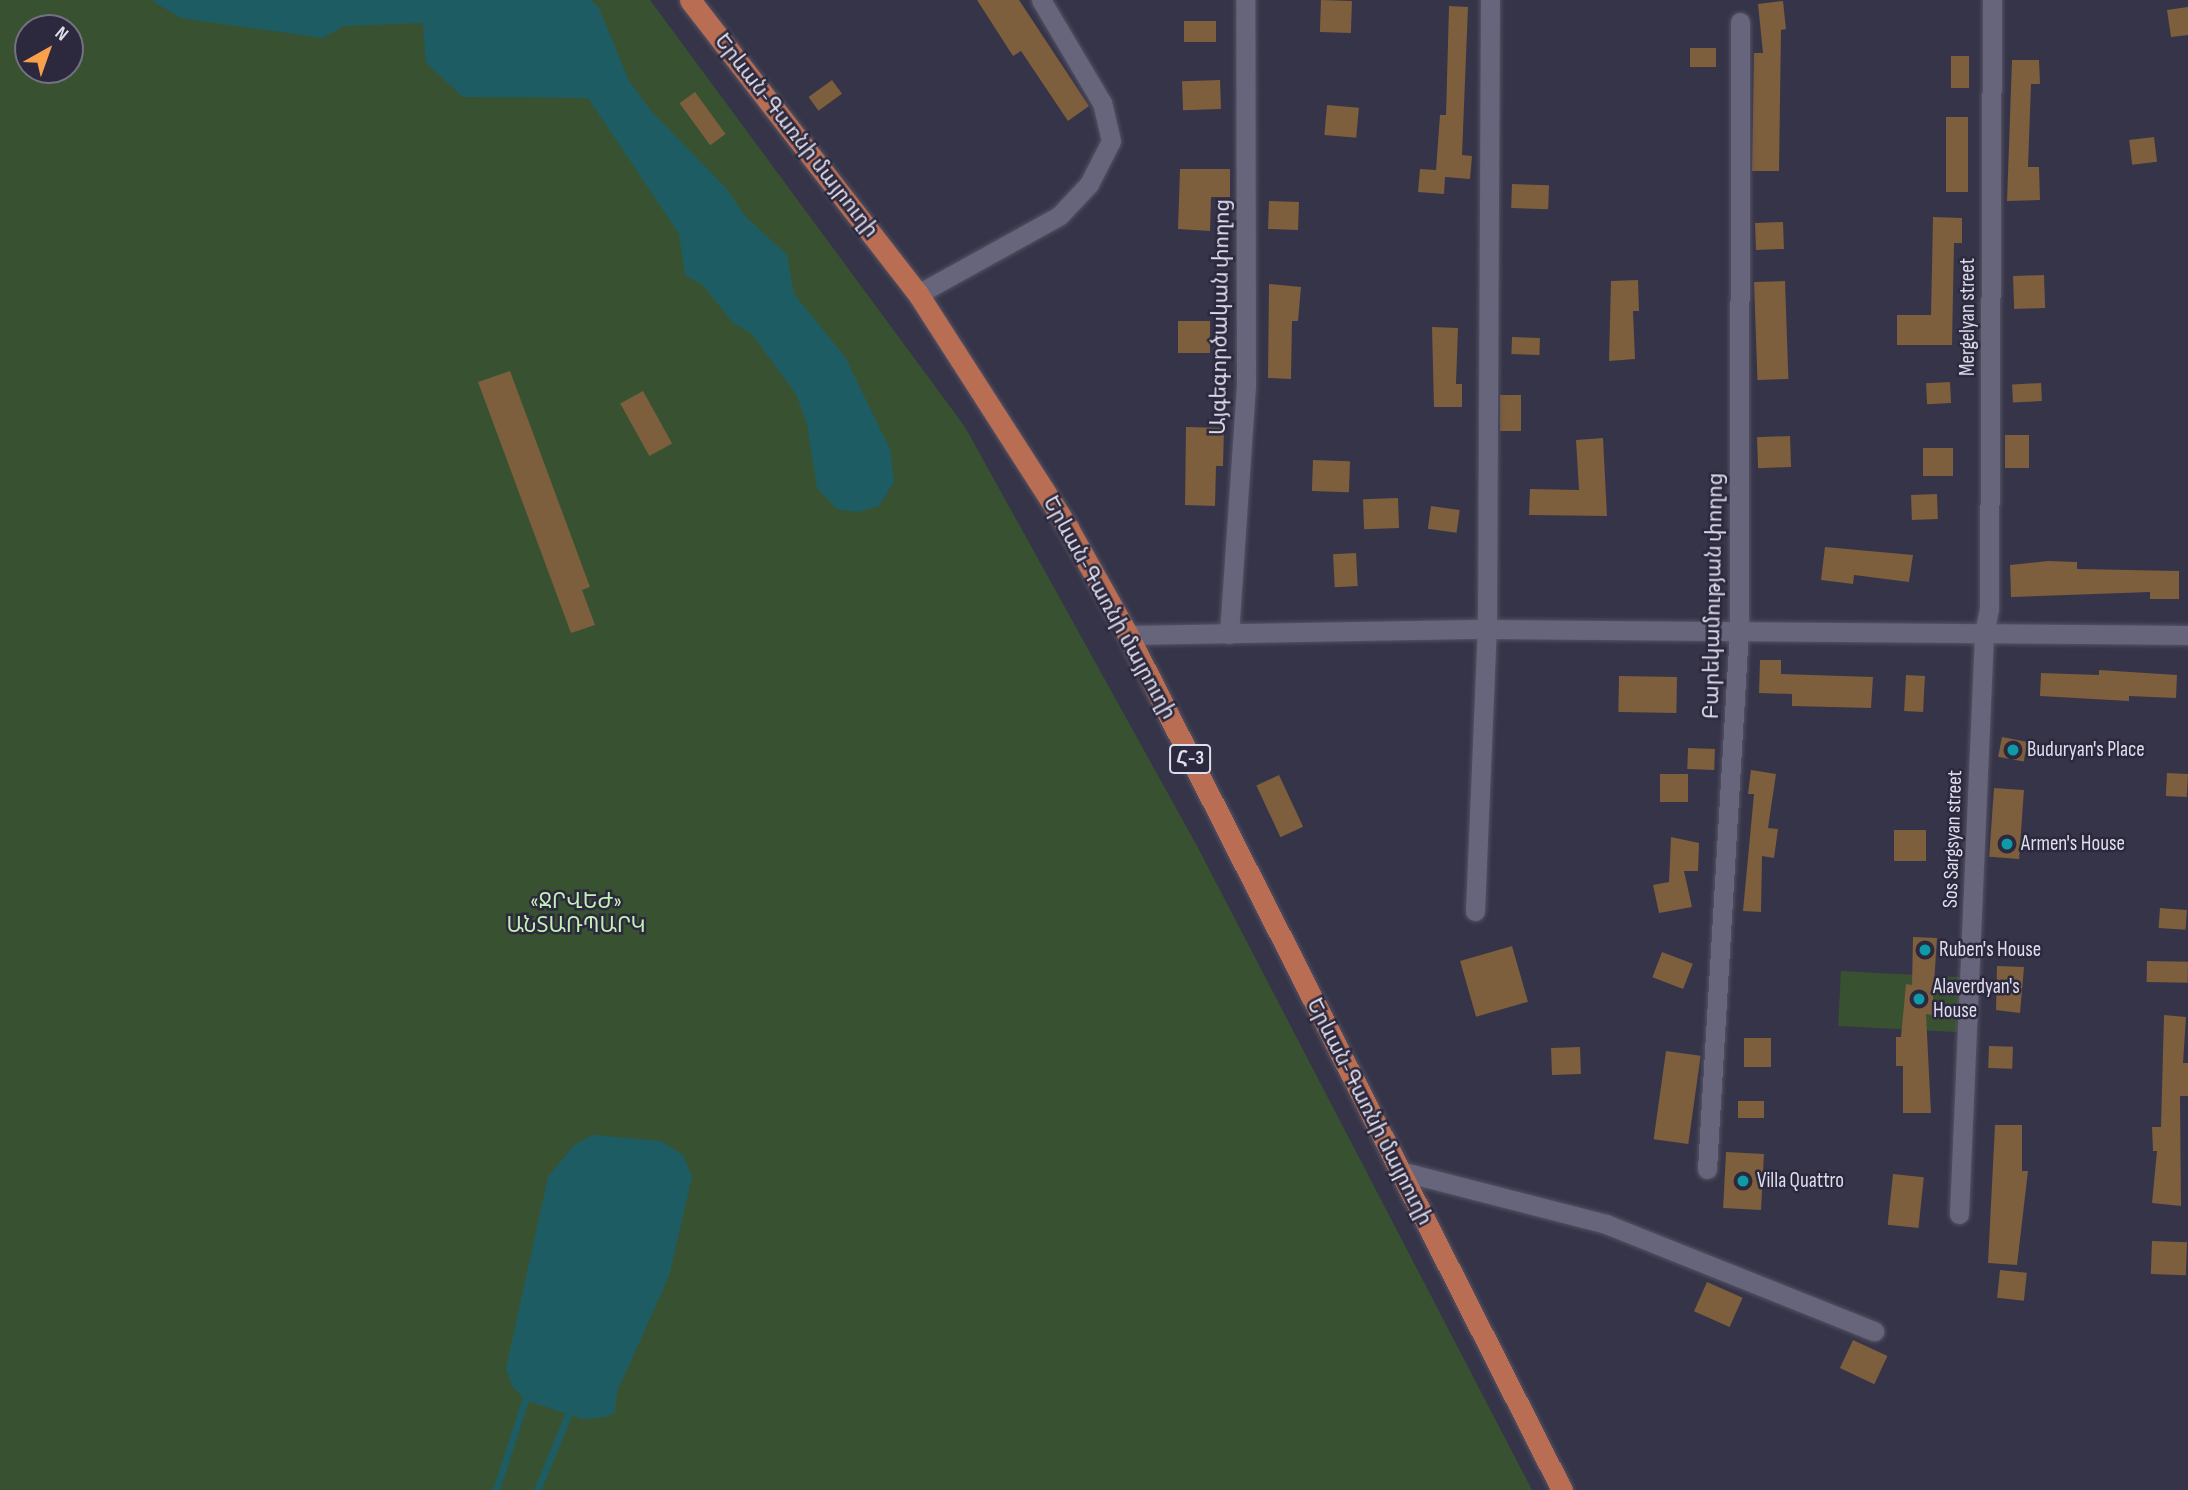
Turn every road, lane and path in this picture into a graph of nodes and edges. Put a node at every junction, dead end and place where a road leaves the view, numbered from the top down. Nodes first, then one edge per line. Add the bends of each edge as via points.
1 (690, 0) edge
2 (1041, 0) edge
3 (1245, 0) edge
4 (1490, 0) edge
5 (1992, 0) edge
6 (1740, 22) dead end
7 (918, 294) junction
8 (1487, 629) junction
9 (1739, 631) junction
10 (1229, 634) junction
11 (1984, 634) junction
12 (1128, 635) junction
13 (2188, 635) edge
14 (1475, 911) dead end
15 (1707, 1169) dead end
16 (1400, 1171) junction
17 (1959, 1214) dead end
18 (1874, 1331) dead end
19 (1562, 1490) edge

1 - 7 main road, Երևան-Գառնի մայրուղի / Հ-3
2 - 7 street via 1102,103 1111,142 1089,184 1059,216
3 - 10 street, Այգեգործական փողոց via 1246,386
4 - 8 street
5 - 11 street, Mergelyan street via 1989,609
6 - 9 street, Բարեկամության փողոց
7 - 12 main road, Երևան-Գառնի մայրուղի / Հ-3 via 1061,516
8 - 9 street
8 - 10 street
8 - 14 street
9 - 11 street
9 - 15 street, Բարեկամության փողոց
10 - 12 street
11 - 13 street
11 - 17 street, Sos Sargsyan street
12 - 16 main road, Երևան-Գառնի մայրուղի / Հ-3
16 - 18 street via 1606,1224
16 - 19 main road, Երևան-Գառնի մայրուղի / Հ-3

